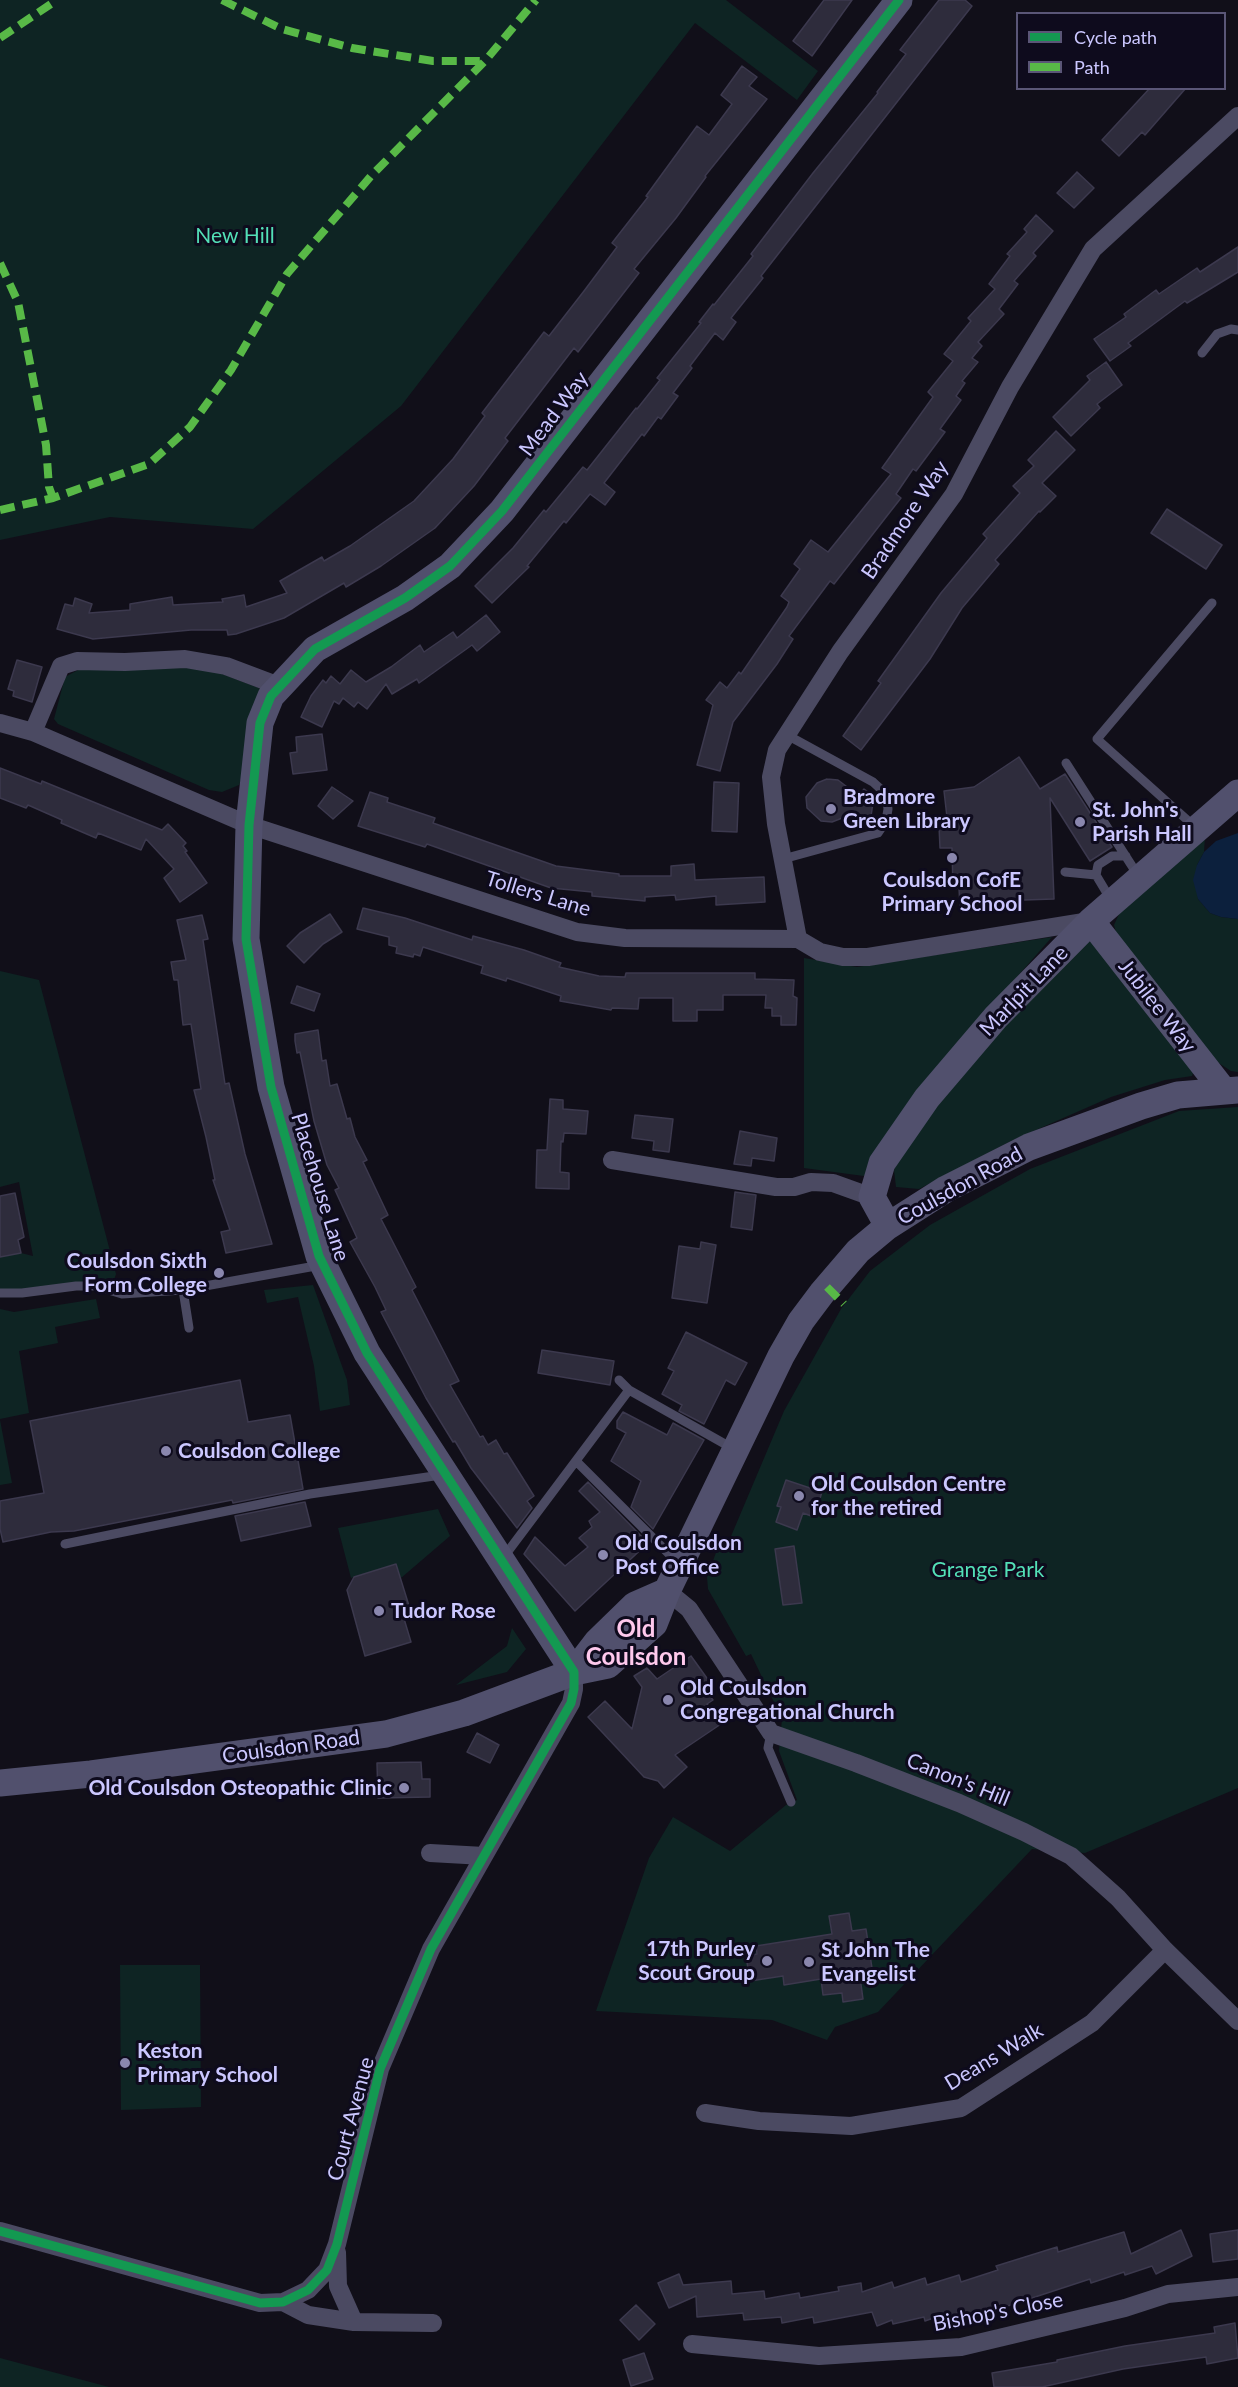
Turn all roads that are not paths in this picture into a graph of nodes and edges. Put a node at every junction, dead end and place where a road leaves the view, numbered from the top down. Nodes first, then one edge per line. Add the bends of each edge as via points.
1 (899, 0) edge
2 (1238, 116) edge
3 (1238, 330) edge
4 (1202, 353) dead end
5 (1212, 603) dead end
6 (279, 686) junction
7 (0, 723) edge
8 (33, 732) junction
9 (787, 735) junction
10 (1066, 763) dead end
11 (1238, 793) edge
12 (249, 825) junction
13 (1196, 829) junction
14 (1126, 856) junction
15 (783, 859) junction
16 (1065, 872) dead end
17 (1096, 875) junction
18 (1140, 879) junction
19 (1112, 902) junction
20 (1091, 921) junction
21 (798, 939) junction
22 (1230, 1090) edge
23 (612, 1160) dead end
24 (872, 1197) junction
25 (888, 1226) junction
26 (323, 1265) junction
27 (183, 1290) junction
28 (0, 1293) edge
29 (189, 1328) dead end
30 (620, 1380) dead end
31 (629, 1390) junction
32 (735, 1449) junction
33 (577, 1462) junction
34 (446, 1474) junction
35 (65, 1544) dead end
36 (501, 1560) junction
37 (680, 1565) junction
38 (666, 1591) junction
39 (574, 1672) junction
40 (771, 1733) junction
41 (0, 1784) edge
42 (792, 1802) dead end
43 (430, 1853) dead end
44 (484, 1856) junction
45 (1165, 1950) junction
46 (1238, 2021) edge
47 (705, 2113) dead end
48 (0, 2231) edge
49 (337, 2244) junction
50 (1238, 2287) edge
51 (283, 2302) junction
52 (354, 2322) junction
53 (433, 2323) dead end
54 (692, 2344) dead end

1 - 6 street, Mead Way via 502,511 450,566 405,598 315,649
2 - 9 street, Bradmore Way via 1093,249 1010,387 954,494 840,652
3 - 4 lane via 1217,334
5 - 13 lane via 1097,739
6 - 8 street via 226,666 185,659 77,661 61,666
6 - 12 street, Mead Way via 260,723
7 - 8 street, Tollers Lane
8 - 12 street, Tollers Lane
9 - 15 street, Bradmore Way via 777,750 771,777
9 - 15 lane via 873,782 886,794 888,809 878,832
10 - 14 lane
11 - 13 street, Marlpit Lane
12 - 21 street, Tollers Lane via 577,932 625,938
12 - 26 street, Placehouse Lane via 246,939 269,1076
13 - 18 street, Marlpit Lane
14 - 17 lane via 1112,856 1098,865
14 - 18 lane
15 - 21 street, Bradmore Way
16 - 17 lane
17 - 19 lane
18 - 19 street, Marlpit Lane
19 - 20 street, Marlpit Lane
20 - 21 street, Tollers Lane via 868,957 820,952
20 - 22 street, Jubilee Way
20 - 24 street, Marlpit Lane via 996,1017 927,1098 882,1163
22 - 25 street, Coulsdon Road via 1178,1095 1029,1147 946,1189
23 - 24 street via 776,1187 833,1183
24 - 25 street
25 - 32 street, Coulsdon Road via 858,1251 801,1321
26 - 27 lane
26 - 34 street, Placehouse Lane via 367,1353
27 - 28 lane via 122,1294 95,1286 76,1286
27 - 29 lane
30 - 31 lane
31 - 32 lane
31 - 33 lane
32 - 37 street, Coulsdon Road
33 - 36 lane
33 - 37 lane
34 - 35 lane via 310,1494
34 - 36 street, Placehouse Lane
36 - 39 street, Placehouse Lane
37 - 38 street, Coulsdon Road
38 - 39 street, Coulsdon Road via 654,1624 608,1665
38 - 40 street via 689,1609
39 - 41 street, Coulsdon Road via 464,1713 386,1734
39 - 44 street, Court Avenue via 571,1703
40 - 42 lane via 768,1748
40 - 45 street, Canon's Hill via 959,1803 1071,1856 1118,1898
43 - 44 street
44 - 49 street, Court Avenue via 431,1948 380,2069
45 - 46 street, Canon's Hill
45 - 47 street, Deans Walk via 1092,2023 961,2108 851,2126 759,2121
48 - 51 street, Court Avenue via 260,2303
49 - 51 street, Court Avenue via 327,2270 308,2290
49 - 52 street via 338,2286
50 - 54 street, Bishop's Close via 1168,2295 961,2347 819,2356
51 - 52 street via 308,2315
52 - 53 street

